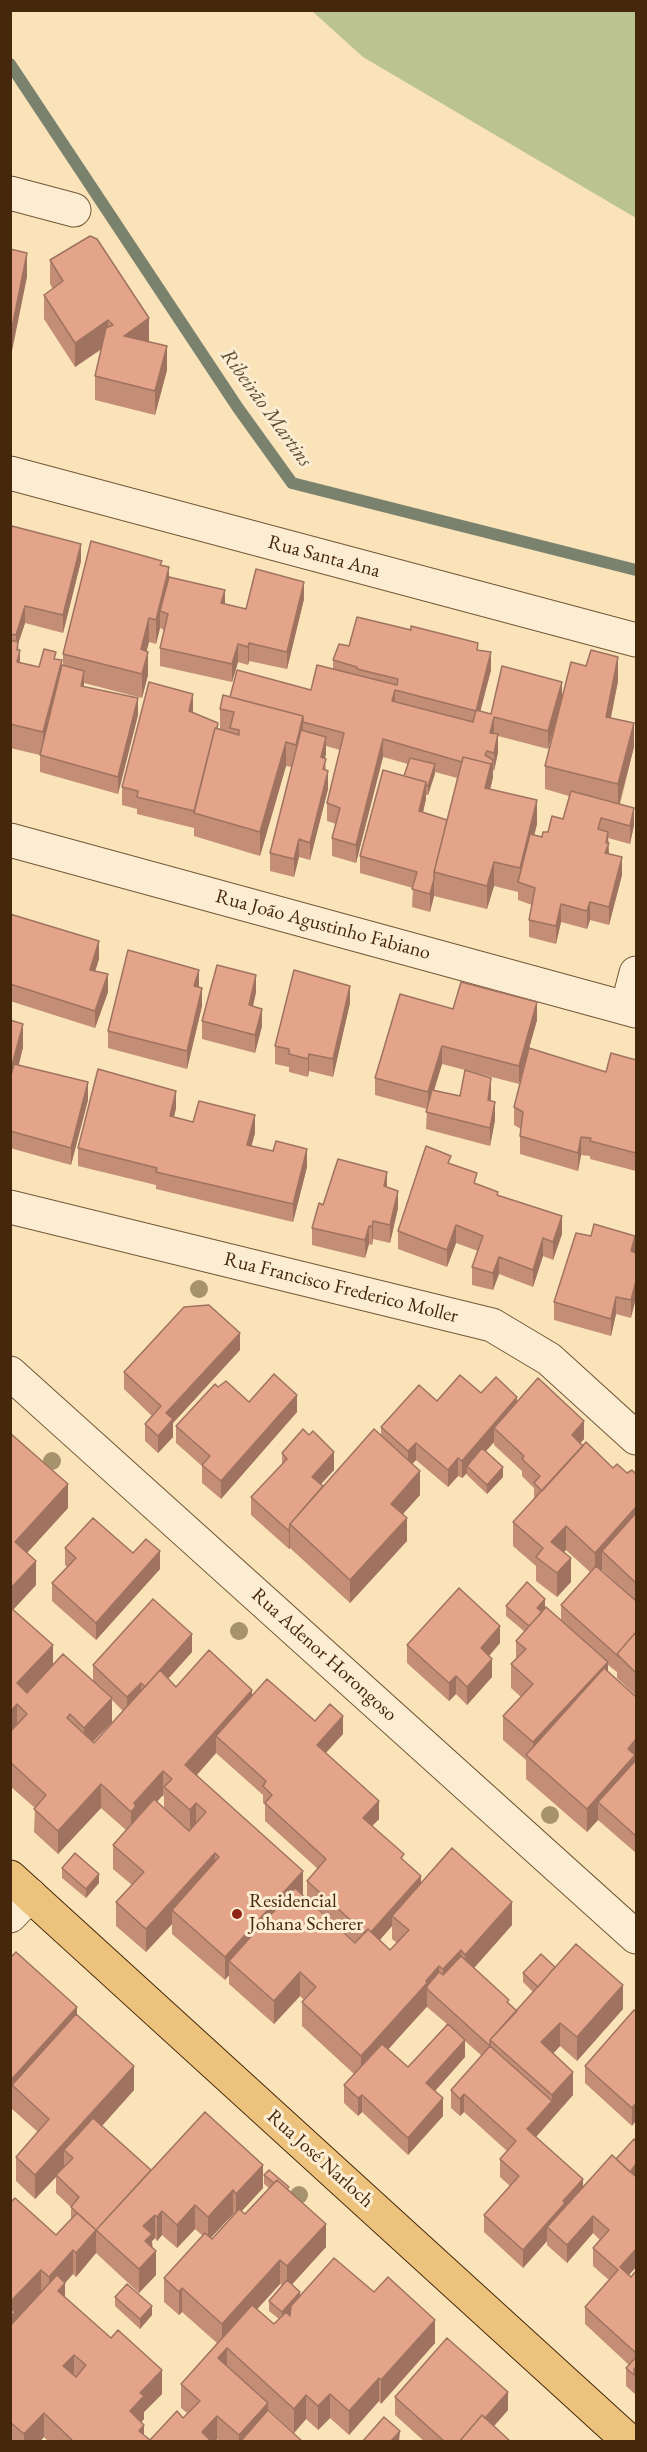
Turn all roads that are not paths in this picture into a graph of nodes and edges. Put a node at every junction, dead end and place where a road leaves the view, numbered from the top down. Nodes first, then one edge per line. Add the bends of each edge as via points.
1 (10, 193) edge
2 (74, 210) dead end
3 (10, 473) edge
4 (636, 640) edge
5 (10, 840) edge
6 (636, 973) edge
7 (632, 1009) edge
8 (10, 1207) edge
9 (10, 1373) edge
10 (636, 1438) edge
11 (17, 1896) edge
12 (636, 1937) edge
13 (630, 2442) edge

1 - 2 street
3 - 4 street, Rua Santa Ana
5 - 7 street, Rua João Agustinho Fabiano
6 - 7 street
8 - 10 street, Rua Francisco Frederico Moller via 492,1325 549,1359
9 - 12 street, Rua Adenor Horongoso
11 - 13 main road, Rua José Narloch

